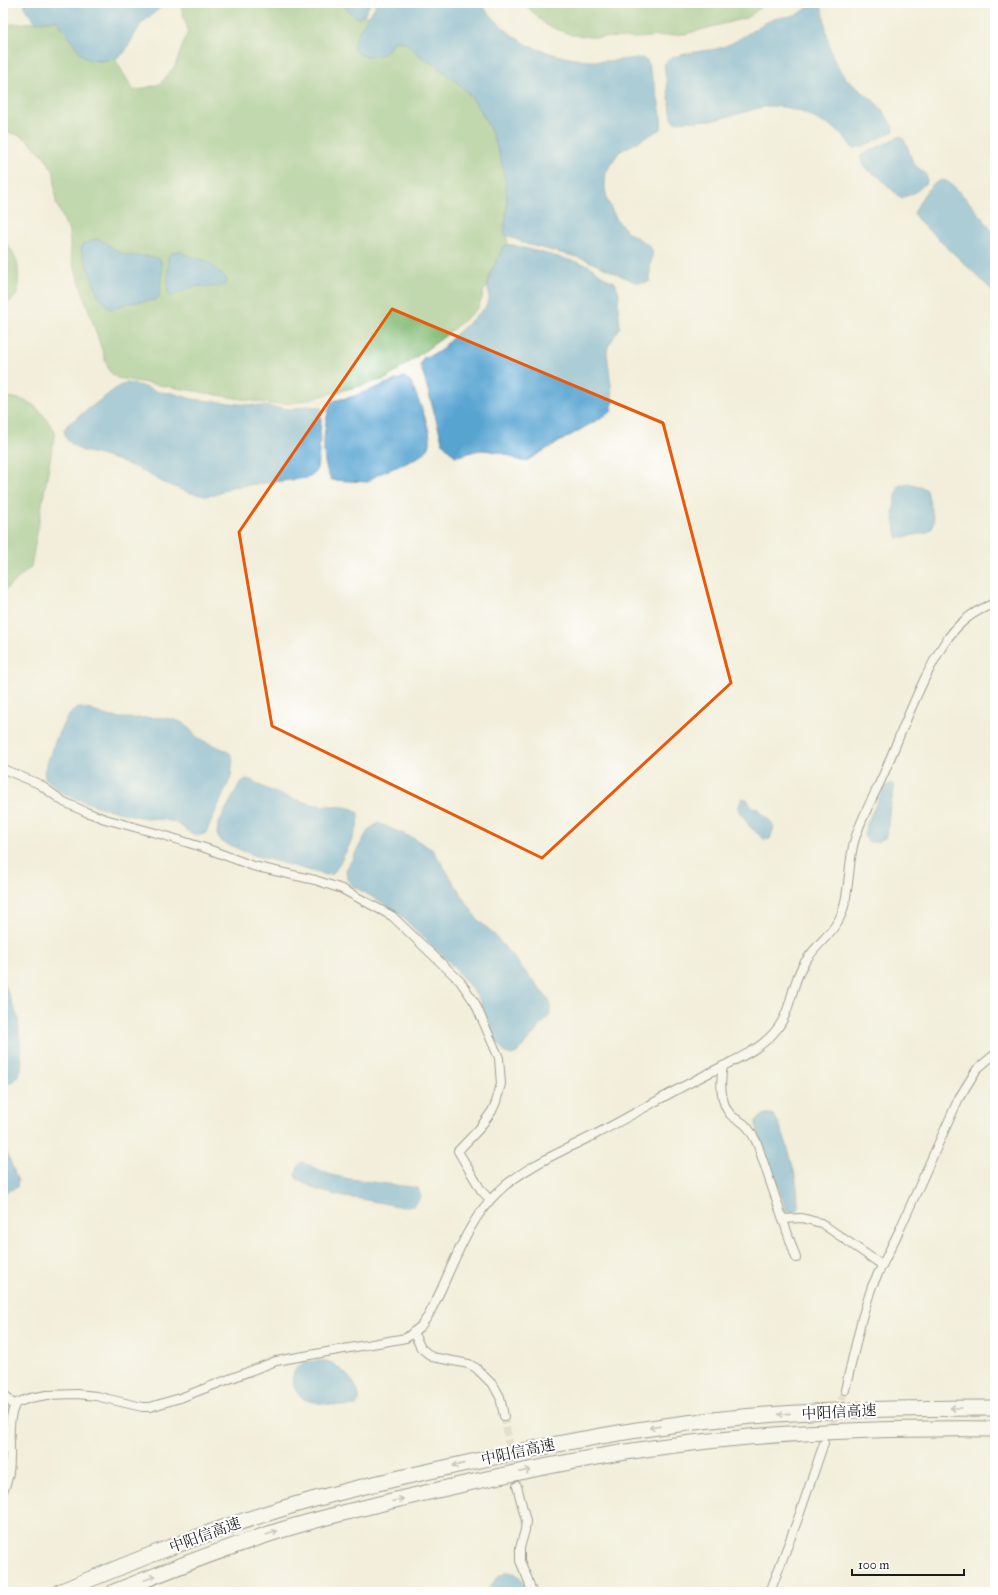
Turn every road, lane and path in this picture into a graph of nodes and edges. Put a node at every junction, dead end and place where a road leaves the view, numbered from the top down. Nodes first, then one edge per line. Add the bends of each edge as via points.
1 (995, 603) edge
2 (3, 769) edge
3 (995, 1054) edge
4 (723, 1066) junction
5 (490, 1200) junction
6 (783, 1219) junction
7 (796, 1258) dead end
8 (882, 1265) junction
9 (413, 1332) junction
10 (845, 1390) tunnel mouth
11 (3, 1392) edge
12 (14, 1406) junction
13 (995, 1408) edge
14 (504, 1416) tunnel mouth
15 (995, 1429) edge
16 (824, 1443) tunnel mouth
17 (517, 1486) tunnel mouth
18 (3, 1491) edge
19 (59, 1592) edge
20 (114, 1592) edge
21 (532, 1592) edge
22 (770, 1592) edge

1 - 4 street via 964,620 938,652 861,823 853,845 841,915 802,967 788,1011 778,1028 762,1043
2 - 5 street via 39,784 64,802 86,812 163,834 253,866 316,880 342,889 392,916 460,981 475,1003 499,1058 501,1084 496,1102 479,1129 458,1151 481,1190
3 - 8 street via 977,1069 959,1098
4 - 5 street via 527,1171 507,1184
4 - 6 street via 722,1091 726,1107 730,1115 745,1124 757,1143
5 - 9 street via 465,1236 428,1316
6 - 7 street
6 - 8 street via 802,1218 821,1223
8 - 10 street via 864,1310
9 - 12 street via 406,1338 276,1361 150,1407 77,1394 30,1398 18,1401
9 - 14 street via 421,1348 432,1357 469,1364 476,1368 494,1386 500,1397
11 - 12 street
12 - 18 street via 11,1417 9,1478
13 -> 19 highway, 中阳信高速 via 760,1416 656,1427 581,1439 422,1473 281,1508 203,1535
20 -> 15 highway, 中阳信高速 via 250,1540 321,1518 585,1459 659,1447 762,1436 881,1430
16 - 22 street
17 - 21 street via 526,1521 520,1560

